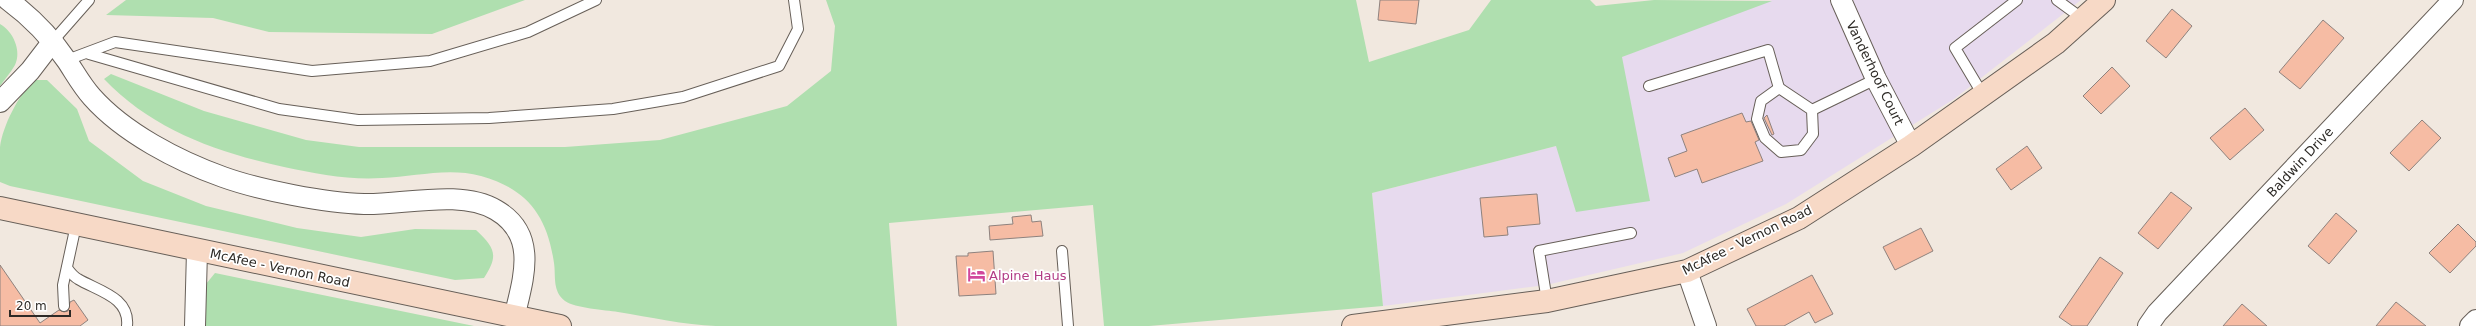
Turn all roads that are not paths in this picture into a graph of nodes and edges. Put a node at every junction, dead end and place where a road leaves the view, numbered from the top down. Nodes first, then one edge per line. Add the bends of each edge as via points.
1 (8, 0) edge
2 (89, 0) edge
3 (596, 0) edge
4 (794, 0) edge
5 (1841, 0) edge
6 (2017, 0) edge
7 (2057, 0) edge
8 (2104, 0) edge
9 (2453, 0) edge
10 (2083, 19) junction
11 (52, 41) junction
12 (89, 54) junction
13 (67, 60) junction
14 (1876, 80) junction
15 (1650, 86) dead end
16 (1779, 88) junction
17 (1983, 95) junction
18 (0, 102) edge
19 (1812, 110) junction
20 (1911, 146) junction
21 (0, 208) edge
22 (76, 225) junction
23 (1631, 233) dead end
24 (197, 251) junction
25 (1062, 251) dead end
26 (67, 268) junction
27 (1687, 271) junction
28 (1547, 301) junction
29 (64, 306) dead end
30 (514, 318) junction
31 (2476, 320) edge
32 (1435, 322) edge
33 (127, 326) edge
34 (195, 326) edge
35 (560, 326) edge
36 (1068, 326) edge
37 (1353, 326) edge
38 (1706, 326) edge
39 (2148, 326) edge
40 (2470, 326) edge

1 - 11 street via 32,17
2 - 11 lane
3 - 12 lane via 528,32 430,61 312,71 115,42
4 - 12 lane via 798,29 779,66 684,96 613,109 489,118 358,120 278,109
5 - 14 street, Vanderhoof Court
6 - 17 lane via 1955,48
7 - 10 lane
8 - 10 main road, McAfee - Vernon Road
9 - 39 street, Baldwin Drive
10 - 17 main road, McAfee - Vernon Road via 2056,43
11 - 13 street
11 - 18 street via 30,70
12 - 13 lane
13 - 30 street via 92,98 110,114 183,162 225,178 334,202 364,204 469,200 496,210 517,231 526,257
14 - 19 lane
14 - 20 street, Vanderhoof Court
15 - 16 lane via 1768,50
16 - 19 lane
16 - 19 lane via 1761,101 1756,118 1765,138 1781,152 1801,150 1813,134
17 - 20 main road, McAfee - Vernon Road
20 - 27 main road, McAfee - Vernon Road via 1798,218
21 - 22 main road, McAfee - Vernon Road
22 - 24 main road, McAfee - Vernon Road
22 - 26 lane
23 - 28 lane via 1539,251
24 - 30 main road, McAfee - Vernon Road
24 - 34 street
25 - 36 lane
26 - 29 lane via 63,285
26 - 33 lane via 77,279 113,296 123,306 128,318
27 - 28 main road, McAfee - Vernon Road
27 - 38 street
28 - 32 main road, McAfee - Vernon Road
30 - 35 main road, McAfee - Vernon Road
31 - 40 street
32 - 37 main road, McAfee - Vernon Road

